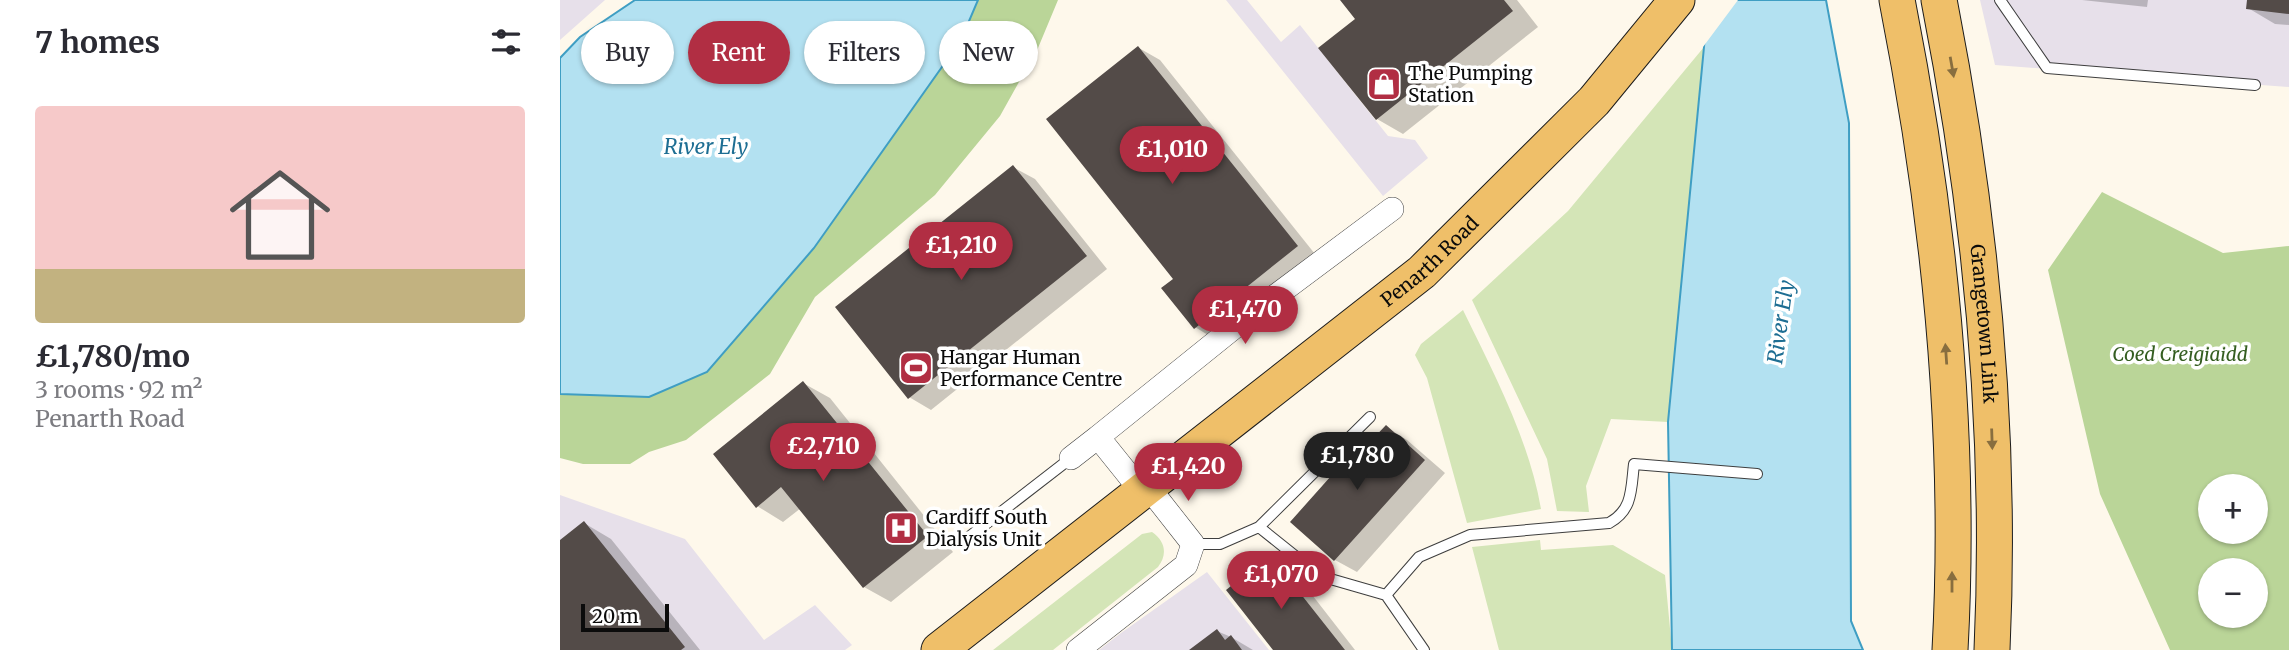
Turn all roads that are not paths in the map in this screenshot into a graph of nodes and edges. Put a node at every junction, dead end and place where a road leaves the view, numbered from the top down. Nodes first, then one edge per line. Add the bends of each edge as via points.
1 (1677, 0) edge
2 (1897, 0) edge
3 (1939, 0) edge
4 (2000, 0) edge
5 (2255, 85) dead end
6 (1392, 209) dead end
7 (1370, 417) dead end
8 (1098, 437) junction
9 (1070, 458) joint
10 (1757, 474) dead end
11 (1146, 490) junction
12 (1259, 527) junction
13 (965, 540) dead end
14 (1193, 544) junction
15 (1386, 595) junction
16 (939, 650) edge
17 (1078, 650) edge
18 (1424, 650) edge
19 (1950, 650) edge
20 (1992, 650) edge

1 - 11 main road, Penarth Road via 1594,101 1422,272
19 -> 2 main road via 1953,510 1945,346 1923,149
3 -> 20 main road, Grangetown Link via 1965,137 1988,344 1994,513
4 - 5 lane via 2047,68
6 - 8 street
7 - 12 lane
8 - 9 street
8 - 11 street
9 - 13 lane
10 - 15 lane via 1634,464 1630,503 1622,516 1609,523 1470,536 1419,557
11 - 14 street
11 - 16 main road, Penarth Road
12 - 14 lane via 1220,544
12 - 15 lane via 1320,576
14 - 17 street via 1186,565
15 - 18 lane

